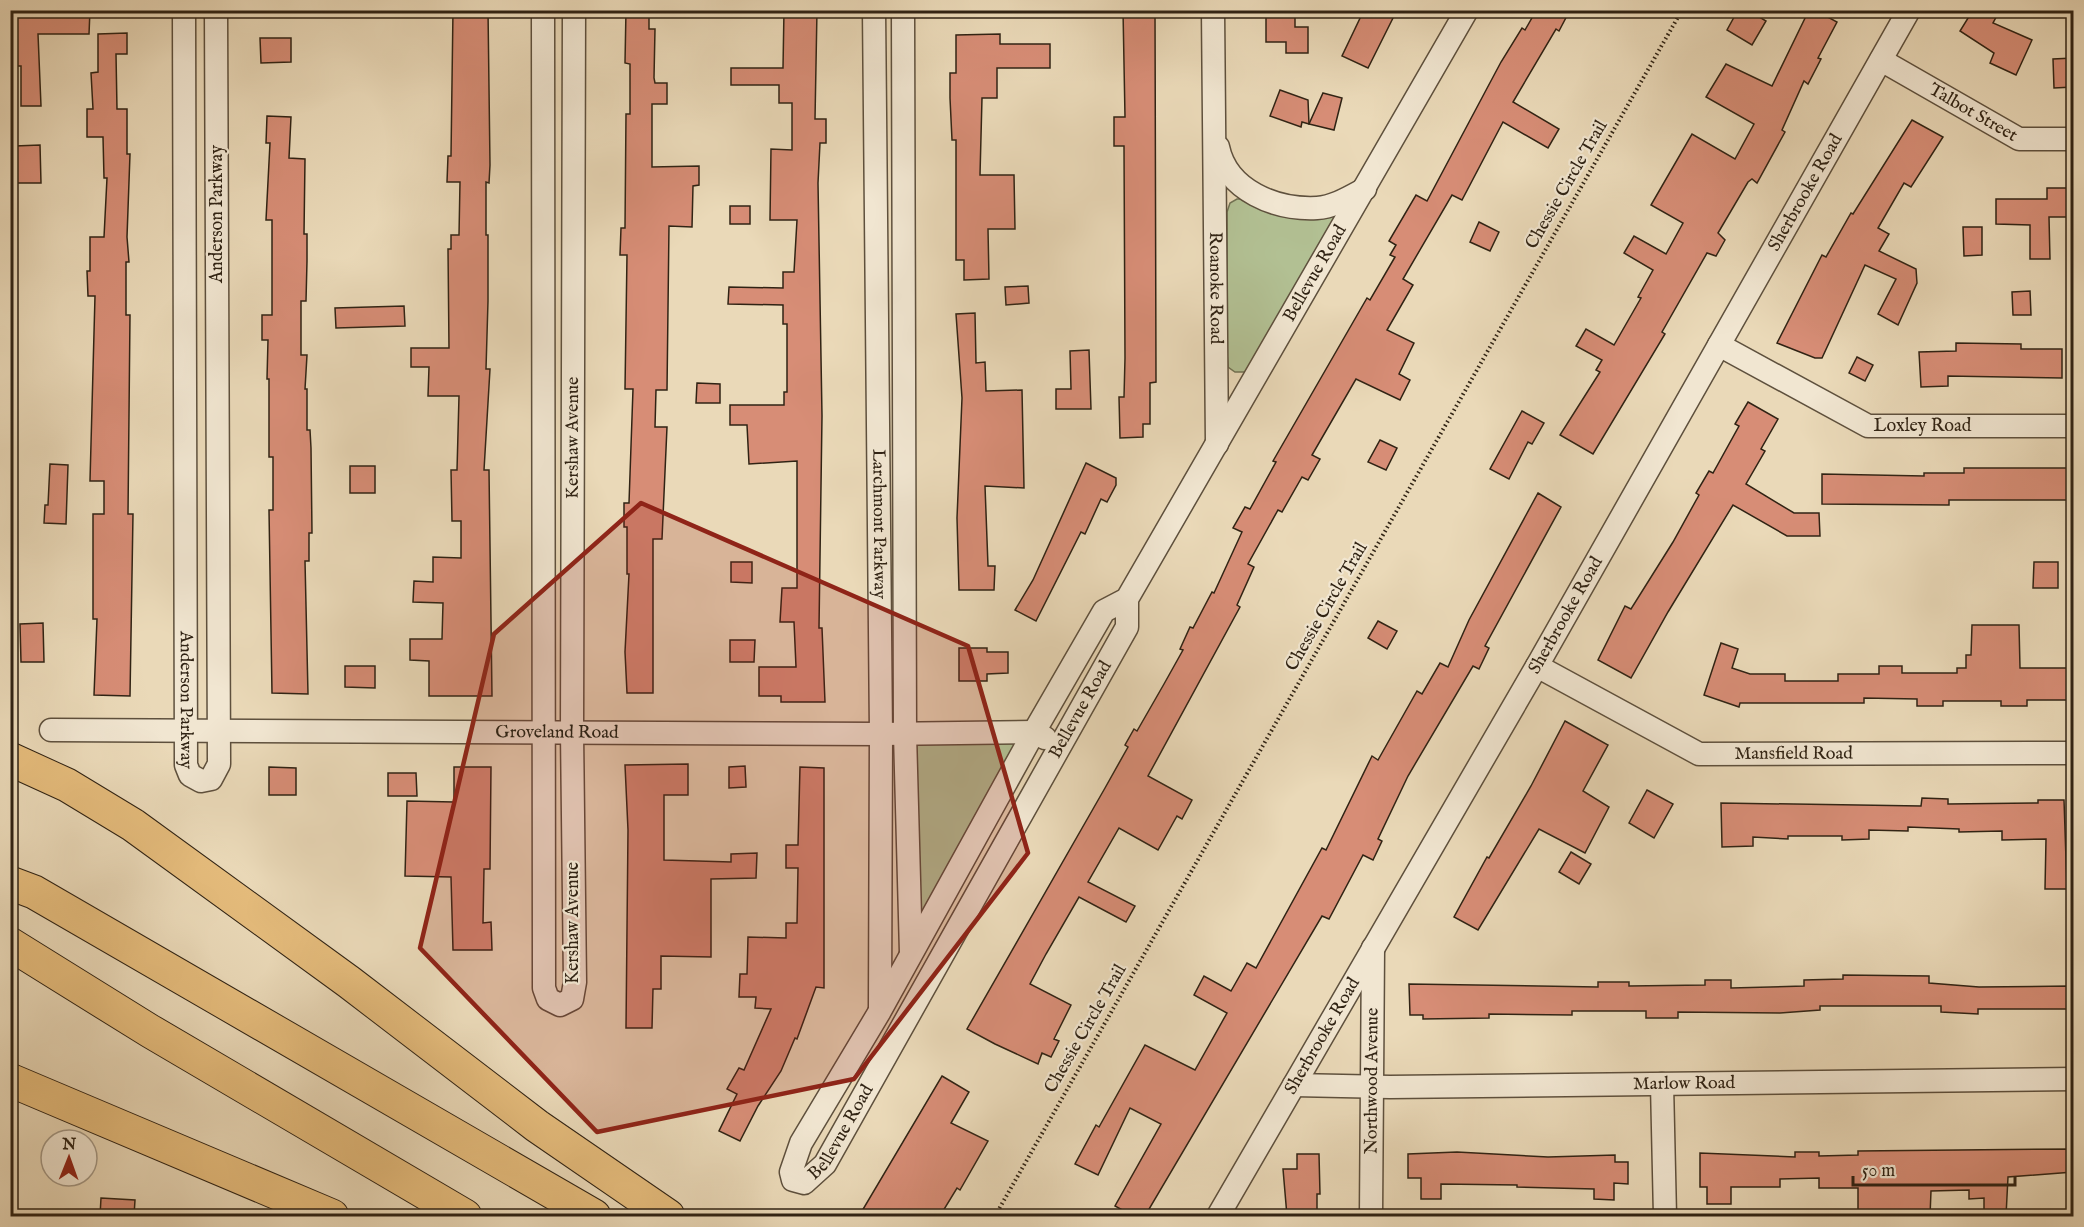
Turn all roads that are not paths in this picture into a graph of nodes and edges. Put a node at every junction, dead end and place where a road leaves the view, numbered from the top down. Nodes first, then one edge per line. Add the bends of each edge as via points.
1 (184, 10) edge
2 (216, 10) edge
3 (543, 10) edge
4 (574, 10) edge
5 (874, 10) edge
6 (903, 10) edge
7 (1213, 10) edge
8 (1467, 10) edge
9 (1909, 10) edge
10 (1881, 60) junction
11 (1214, 128) junction
12 (2073, 139) edge
13 (1365, 189) junction
14 (1719, 345) junction
15 (2073, 426) edge
16 (1218, 445) junction
17 (1127, 599) junction
18 (1537, 666) junction
19 (51, 730) dead end
20 (186, 730) junction
21 (219, 730) junction
22 (542, 732) junction
23 (572, 732) junction
24 (1034, 732) junction
25 (880, 734) junction
26 (906, 734) junction
27 (1060, 746) junction
28 (2073, 753) edge
29 (10, 759) edge
30 (10, 883) edge
31 (10, 944) edge
32 (1373, 946) junction
33 (911, 954) junction
34 (936, 966) junction
35 (880, 1011) junction
36 (903, 1024) junction
37 (2073, 1080) edge
38 (12, 1082) edge
39 (1662, 1084) junction
40 (1294, 1085) junction
41 (1371, 1087) junction
42 (332, 1216) edge
43 (465, 1216) edge
44 (594, 1216) edge
45 (668, 1216) edge
46 (1218, 1216) edge
47 (1371, 1216) edge
48 (1665, 1216) edge

1 - 20 street, Anderson Parkway
2 - 21 street, Anderson Parkway
3 - 22 street, Kershaw Avenue
4 - 23 street, Kershaw Avenue
5 - 25 street, Larchmont Parkway
6 - 26 street, Larchmont Parkway
7 - 11 street, Roanoke Road
8 - 13 street, Bellevue Road
9 - 10 street, Sherbrooke Road
10 - 12 street, Talbot Street via 2019,139
10 - 14 street, Sherbrooke Road
11 - 13 street, Roanoke Road via 1221,161 1235,180 1272,203 1319,208
11 - 16 street, Roanoke Road
13 - 16 street, Bellevue Road
14 - 15 street, Loxley Road via 1868,426
14 - 18 street, Sherbrooke Road
16 - 17 street, Bellevue Road
17 - 24 street, Bellevue Road via 1104,611
17 - 27 street, Bellevue Road via 1127,627
18 - 28 street, Mansfield Road via 1699,754
18 - 32 street, Sherbrooke Road
19 - 20 street, Groveland Road
20 - 21 street, Groveland Road
20 - 21 street, Anderson Parkway via 186,765 190,776 201,782 211,779 219,764
21 - 22 street, Groveland Road
22 - 23 street, Groveland Road
22 - 23 street, Kershaw Avenue via 544,988 548,999 560,1005 572,999 576,982
23 - 25 street, Groveland Road
24 - 26 street, Groveland Road
24 - 27 street, Groveland Road
24 - 33 street, Bellevue Road
25 - 26 street, Groveland Road
25 - 35 street, Larchmont Parkway
26 - 33 street, Larchmont Parkway
27 - 34 street, Bellevue Road
29 - 45 highway via 67,785 133,825 349,982 537,1126
30 - 44 highway via 34,892
31 - 43 highway
32 - 40 street, Sherbrooke Road
32 - 41 street, Northwood Avenue
33 - 34 street
33 - 35 street, Bellevue Road
34 - 36 street, Bellevue Road
35 - 36 street
35 - 36 street, Bellevue Road via 801,1143 791,1172 793,1180 804,1183 825,1164
37 - 39 street, Marlow Road
38 - 42 highway
39 - 41 street, Marlow Road
39 - 48 street
40 - 41 street, Marlow Road
40 - 46 street, Sherbrooke Road
41 - 47 street, Northwood Avenue

